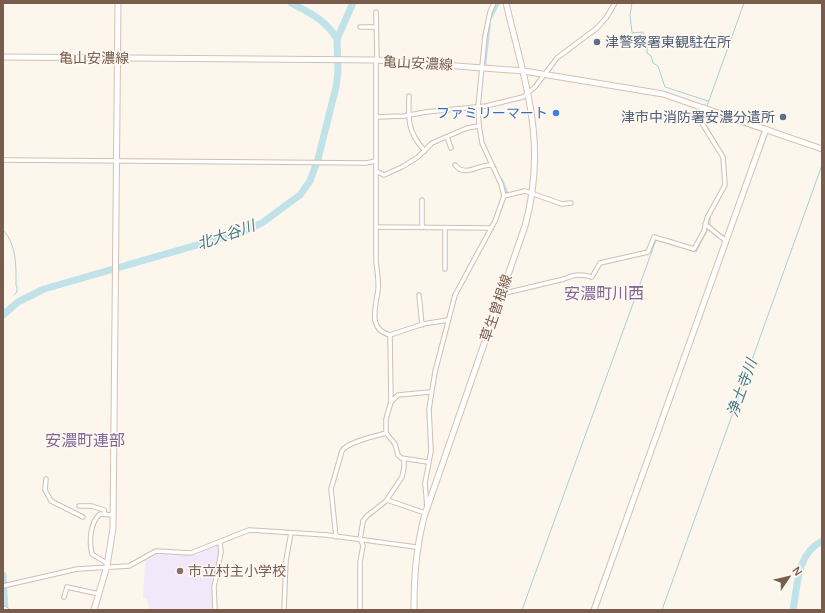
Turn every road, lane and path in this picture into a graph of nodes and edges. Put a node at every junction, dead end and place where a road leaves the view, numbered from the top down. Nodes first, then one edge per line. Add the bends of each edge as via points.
1 (118, 3) edge
2 (494, 3) edge
3 (506, 3) edge
4 (615, 3) edge
5 (376, 12) dead end
6 (360, 27) dead end
7 (376, 27) junction
8 (3, 57) edge
9 (118, 58) junction
10 (377, 60) junction
11 (482, 67) junction
12 (524, 71) junction
13 (544, 73) junction
14 (528, 94) junction
15 (409, 96) dead end
16 (705, 106) junction
17 (478, 107) junction
18 (408, 116) junction
19 (376, 117) junction
20 (479, 126) junction
21 (766, 129) junction
22 (447, 137) junction
23 (451, 148) dead end
24 (822, 148) edge
25 (425, 151) junction
26 (3, 160) edge
27 (116, 161) junction
28 (376, 161) junction
29 (455, 165) dead end
30 (492, 165) junction
31 (376, 171) junction
32 (532, 193) junction
33 (504, 196) junction
34 (422, 200) dead end
35 (571, 203) dead end
36 (705, 224) junction
37 (376, 227) junction
38 (422, 227) junction
39 (445, 228) junction
40 (490, 228) junction
41 (726, 241) junction
42 (445, 269) dead end
43 (501, 294) junction
44 (419, 295) dead end
45 (448, 320) junction
46 (422, 325) junction
47 (390, 335) junction
48 (430, 392) junction
49 (391, 402) junction
50 (386, 433) junction
51 (404, 459) junction
52 (428, 462) junction
53 (46, 479) dead end
54 (387, 500) junction
55 (79, 506) dead end
56 (426, 511) junction
57 (105, 514) junction
58 (113, 515) junction
59 (83, 516) dead end
60 (291, 533) junction
61 (336, 537) junction
62 (361, 540) junction
63 (220, 542) junction
64 (416, 547) junction
65 (107, 565) junction
66 (3, 586) edge
67 (99, 594) junction
68 (64, 597) dead end
69 (94, 610) edge
70 (215, 610) edge
71 (284, 610) edge
72 (360, 610) edge
73 (414, 610) edge
74 (594, 610) edge

1 - 9 main road
2 - 11 street via 486,28
3 - 12 main road, 草生曽根線
4 - 13 street via 597,28 557,58
5 - 7 street
6 - 7 street
7 - 10 street
8 - 9 main road, 亀山安濃線
9 - 10 main road, 亀山安濃線
9 - 27 main road
10 - 11 main road, 亀山安濃線
10 - 19 street
11 - 12 main road, 亀山安濃線
11 - 17 street
12 - 13 main road, 亀山安濃線
12 - 14 main road, 草生曽根線
13 - 14 street
13 - 16 main road, 亀山安濃線 via 658,92
14 - 17 street
14 - 32 main road, 草生曽根線 via 535,141
15 - 18 street
16 - 21 main road, 亀山安濃線
16 - 36 street via 700,120 723,157 725,185
17 - 18 street
17 - 20 street
18 - 19 street
18 - 25 street via 412,136
19 - 28 street
20 - 22 street via 467,128
20 - 30 street via 480,138
21 - 24 main road, 亀山安濃線
21 - 41 main road
22 - 23 street
22 - 25 street via 432,143
25 - 31 street via 392,173 384,175
26 - 27 street
27 - 28 street
27 - 58 main road
28 - 31 street
29 - 30 street via 466,171
30 - 33 street
31 - 37 street
32 - 33 street via 526,191
32 - 35 street via 562,204
32 - 43 main road, 草生曽根線 via 525,226
33 - 40 street via 501,208
34 - 38 street
36 - 41 street
36 - 43 street via 694,249 654,237 648,252 600,263 592,277 574,275
37 - 38 street
37 - 47 street via 378,289 373,318 380,330
38 - 39 street
39 - 40 street
39 - 42 street
40 - 45 street via 458,286
41 - 74 main road
43 - 56 main road, 草生曽根線
44 - 46 street
45 - 46 street
45 - 48 street
46 - 47 street
47 - 49 street
48 - 49 street via 398,395
48 - 52 street via 428,409 431,452
49 - 50 street via 386,419
50 - 51 street via 395,444 399,456
50 - 61 street via 345,447 342,451 331,489
51 - 52 street
51 - 54 street via 402,477
52 - 56 street via 425,483
53 - 59 street via 46,490 51,501
54 - 56 street
54 - 62 street via 363,521
55 - 57 street via 92,506 104,510
56 - 64 main road, 草生曽根線
57 - 58 street
57 - 65 street via 100,514 94,520 91,552
58 - 65 main road
60 - 61 street
60 - 63 street via 249,530
60 - 71 street via 286,560
61 - 62 street
62 - 64 street
62 - 72 street via 363,546 360,562
63 - 65 street via 191,553 156,551 129,566
63 - 70 street via 221,553 214,587
64 - 73 main road, 草生曽根線
65 - 66 street via 58,572
65 - 67 main road
67 - 68 street via 67,587
67 - 69 main road

